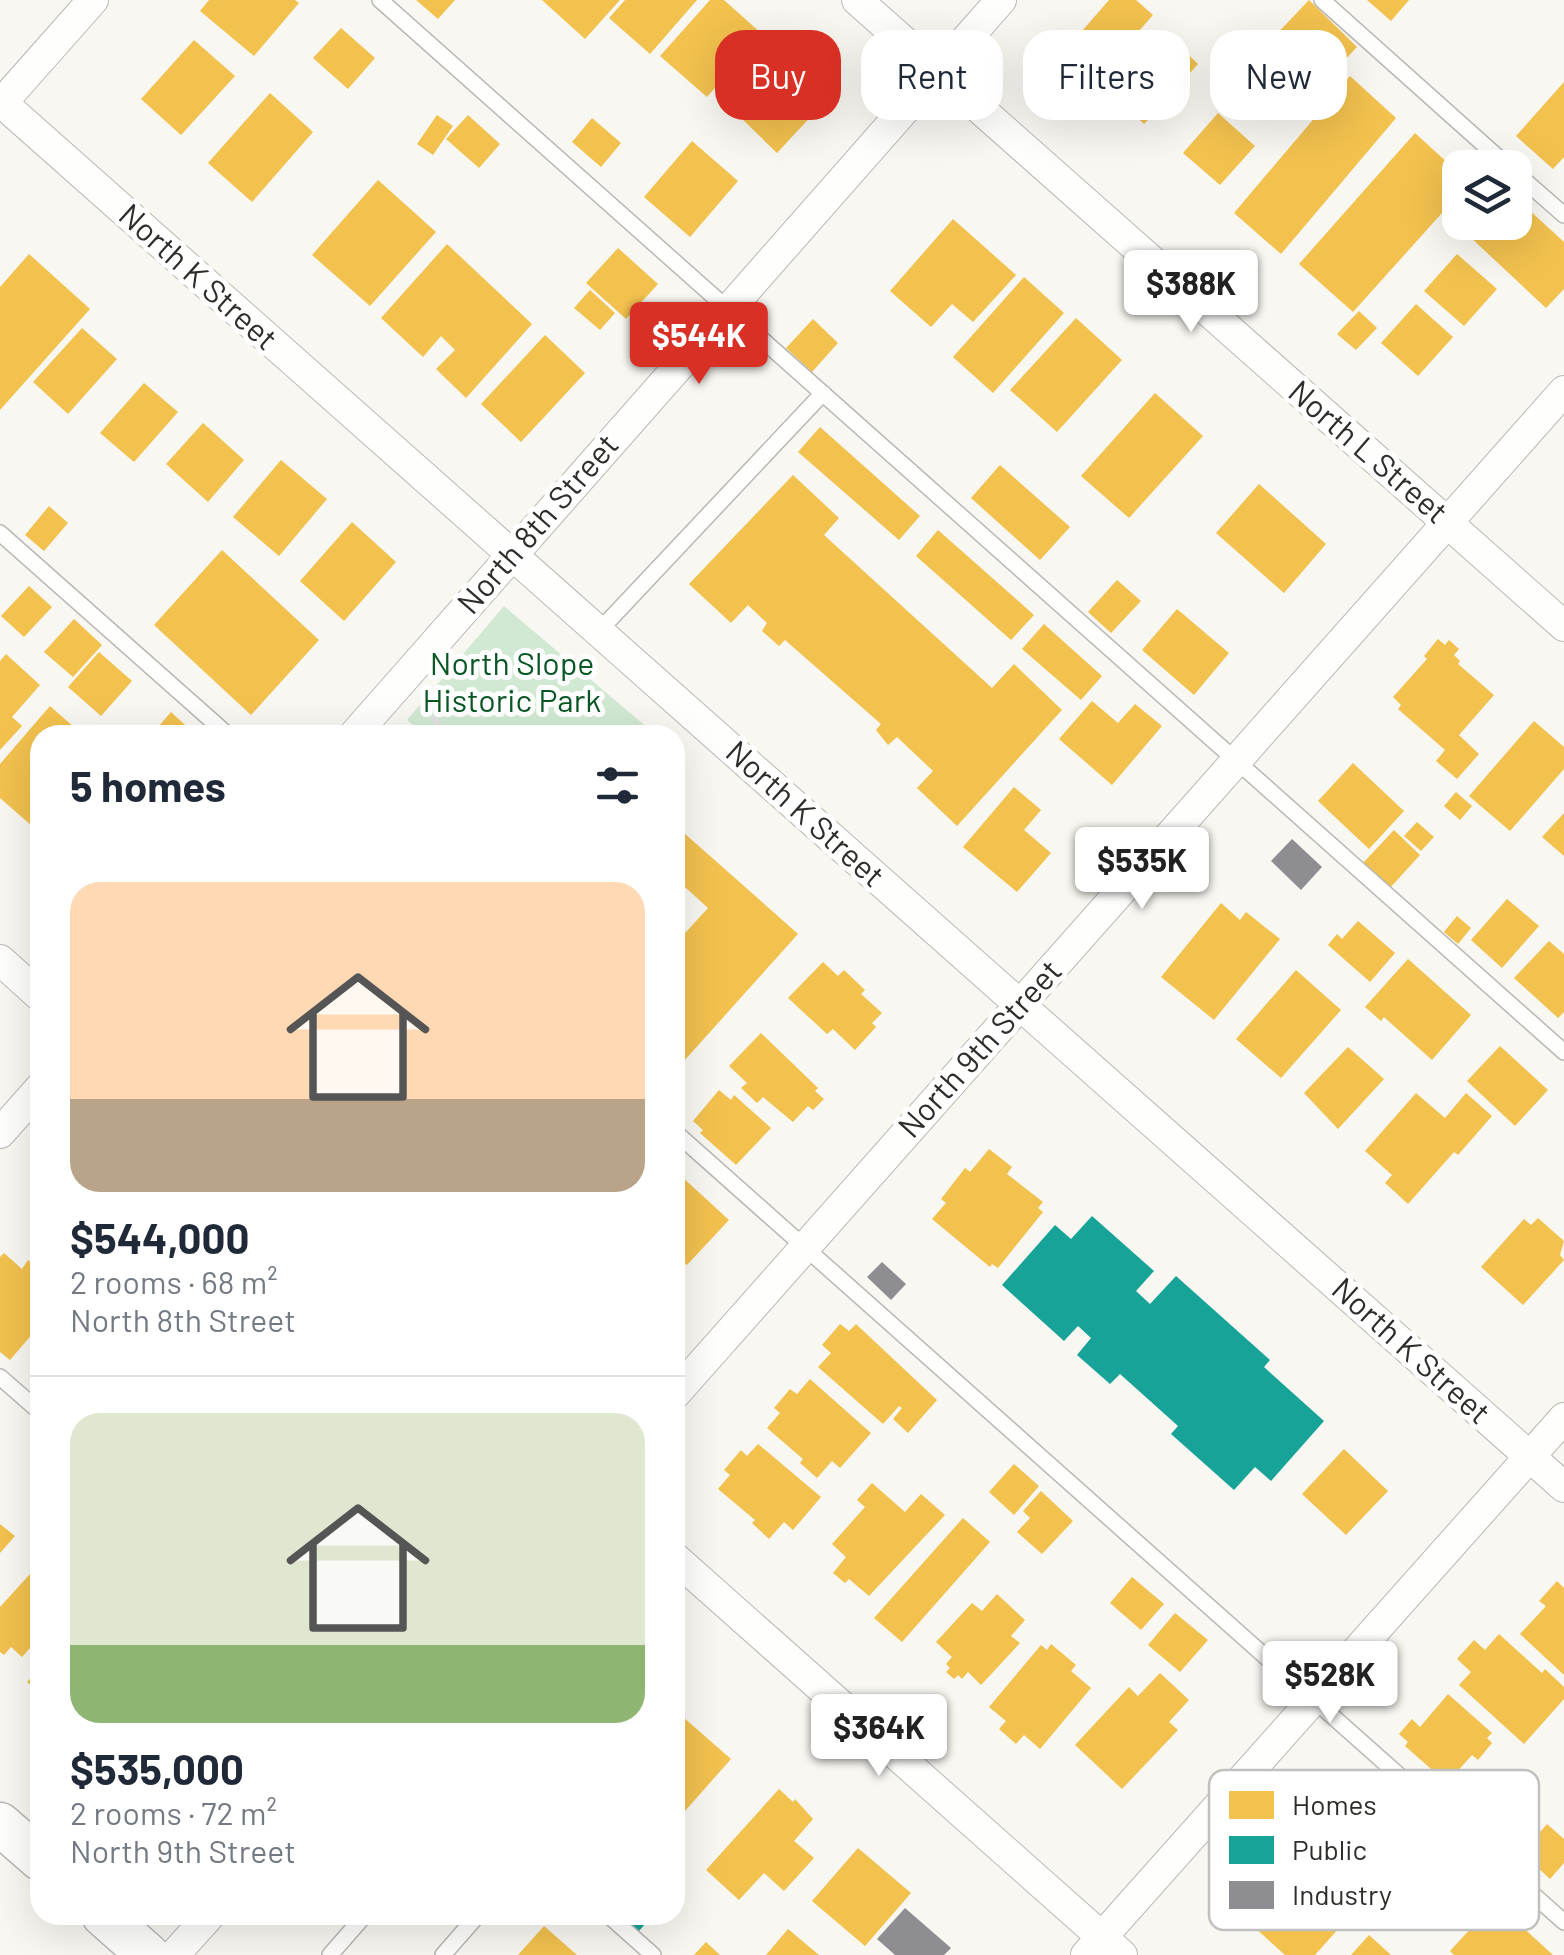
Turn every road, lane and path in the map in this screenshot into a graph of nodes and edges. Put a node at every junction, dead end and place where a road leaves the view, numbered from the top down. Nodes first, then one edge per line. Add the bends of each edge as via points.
1 (94, 0) edge
2 (380, 0) edge
3 (858, 0) edge
4 (1002, 0) edge
5 (1322, 0) edge
6 (891, 30) edge
7 (975, 30) edge
8 (1, 103) edge
9 (895, 120) edge
10 (992, 120) edge
11 (1491, 150) edge
12 (1532, 187) edge
13 (1564, 215) edge
14 (728, 309) junction
15 (1564, 392) edge
16 (823, 393) junction
17 (1448, 522) junction
18 (0, 533) edge
19 (511, 554) junction
20 (1564, 626) edge
21 (599, 632) junction
22 (217, 725) edge
23 (363, 725) edge
24 (1236, 760) junction
25 (0, 960) edge
26 (30, 987) edge
27 (1020, 1004) junction
28 (1564, 1052) edge
29 (30, 1099) edge
30 (0, 1133) edge
31 (685, 1141) edge
32 (805, 1247) junction
33 (0, 1377) edge
34 (685, 1383) edge
35 (30, 1403) edge
36 (1564, 1418) edge
37 (1530, 1456) junction
38 (1564, 1487) edge
39 (685, 1567) edge
40 (1314, 1699) junction
41 (1254, 1770) edge
42 (1394, 1770) edge
43 (0, 1824) edge
44 (1209, 1824) edge
45 (30, 1850) edge
46 (1539, 1900) edge
47 (1564, 1922) edge
48 (114, 1925) edge
49 (201, 1925) edge
50 (356, 1925) edge
51 (469, 1925) edge
52 (619, 1925) edge
53 (1104, 1949) edge
54 (148, 1955) edge
55 (174, 1955) edge
56 (330, 1955) edge
57 (442, 1955) edge
58 (653, 1955) edge

1 - 8 street
2 - 14 lane
3 - 6 street, North L Street
4 - 7 street, North 8th Street
5 - 11 lane
8 - 19 street, North K Street
9 - 14 street, North 8th Street
10 - 17 street, North L Street
12 - 13 lane
14 - 16 lane
14 - 19 street, North 8th Street
15 - 17 street, North 9th Street
16 - 21 lane
16 - 24 lane
17 - 20 street, North L Street
17 - 24 street, North 9th Street
18 - 22 lane
19 - 21 street, North K Street
19 - 23 street, North 8th Street
21 - 27 street, North K Street
24 - 27 street, North 9th Street
24 - 28 lane
25 - 26 street
27 - 32 street, North 9th Street
27 - 37 street, North K Street
29 - 30 street
31 - 32 lane
32 - 34 street, North 9th Street
32 - 40 lane
33 - 35 lane
36 - 37 street
37 - 38 street, North K Street
37 - 40 street
39 - 53 street
40 - 41 street
40 - 42 lane
43 - 45 main road
44 - 53 street
46 - 47 lane
48 - 54 main road
49 - 55 street
50 - 56 lane
51 - 57 lane
52 - 58 lane

